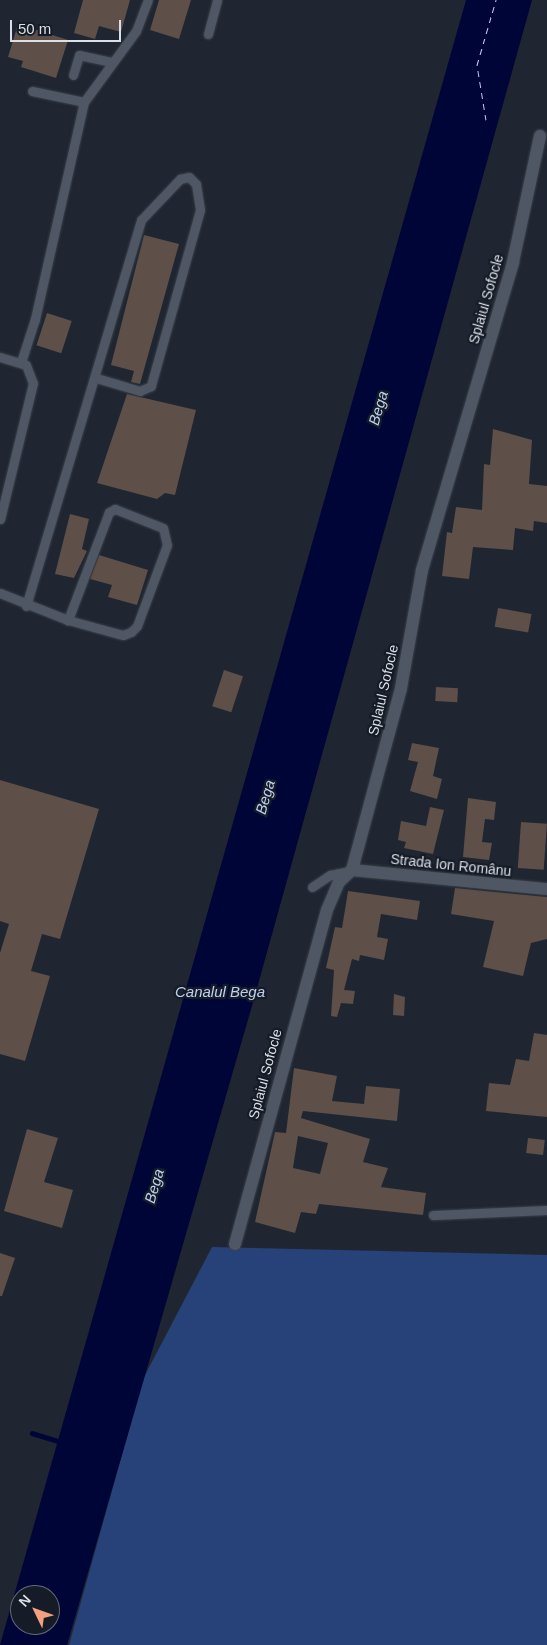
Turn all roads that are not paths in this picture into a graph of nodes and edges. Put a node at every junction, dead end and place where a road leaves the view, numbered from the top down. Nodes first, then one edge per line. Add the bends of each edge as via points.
1 (148, 0) edge
2 (217, 0) edge
3 (208, 34) dead end
4 (112, 62) junction
5 (73, 75) dead end
6 (32, 91) dead end
7 (84, 102) junction
8 (540, 136) dead end
9 (0, 357) edge
10 (21, 362) junction
11 (96, 378) junction
12 (0, 519) edge
13 (0, 593) edge
14 (26, 606) junction
15 (68, 620) junction
16 (352, 870) junction
17 (312, 887) dead end
18 (547, 890) edge
19 (547, 1210) edge
20 (433, 1215) dead end
21 (235, 1244) dead end

1 - 4 lane via 136,31
2 - 3 lane
4 - 5 lane via 84,54 76,59
4 - 7 lane
6 - 7 lane
7 - 10 lane via 36,319
8 - 16 street, Splaiul Sofocle via 513,262 422,570 401,688
9 - 10 lane
10 - 12 lane via 30,371 33,383
11 - 11 lane via 141,220 180,179 189,177 196,184 200,210 151,386 140,391
11 - 14 lane
13 - 14 lane
14 - 15 lane
15 - 15 lane via 122,635 137,626 167,544 163,528 115,509 109,512
16 - 17 lane via 330,875
16 - 18 street, Strada Ion Românu
16 - 21 street, Splaiul Sofocle via 339,882 326,910
19 - 20 lane

